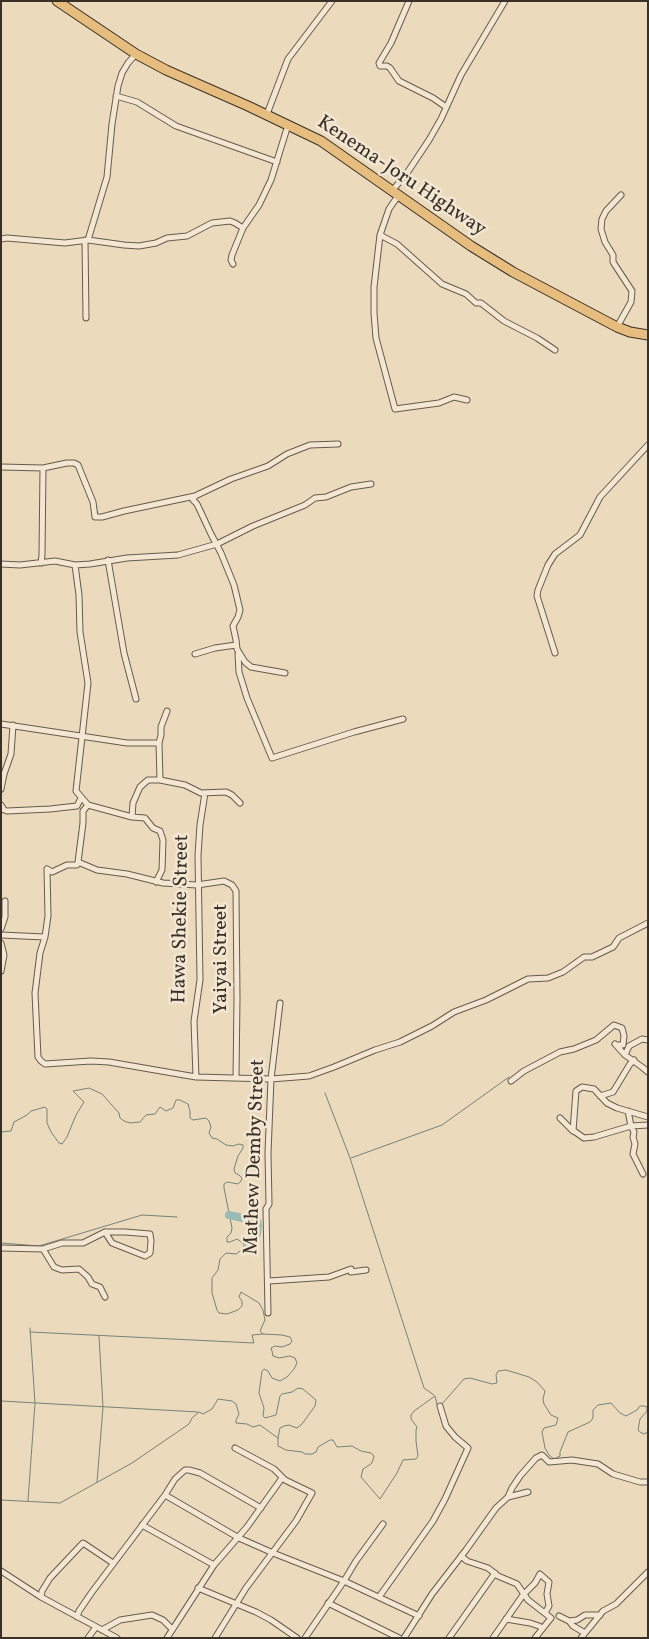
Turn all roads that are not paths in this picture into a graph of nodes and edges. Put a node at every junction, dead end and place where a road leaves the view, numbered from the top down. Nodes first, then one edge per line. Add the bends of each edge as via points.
1 (332, 1) edge
2 (409, 1) edge
3 (505, 1) edge
4 (61, 2) edge
5 (136, 54) junction
6 (116, 96) junction
7 (446, 107) junction
8 (267, 114) junction
9 (288, 125) junction
10 (277, 162) junction
11 (395, 194) junction
12 (621, 195) dead end
13 (243, 228) junction
14 (380, 235) junction
15 (1, 239) edge
16 (86, 240) junction
17 (232, 264) dead end
18 (86, 318) dead end
19 (617, 327) junction
20 (648, 335) edge
21 (555, 350) dead end
22 (467, 400) dead end
23 (338, 444) dead end
24 (648, 445) edge
25 (1, 467) edge
26 (42, 468) junction
27 (371, 484) dead end
28 (195, 496) junction
29 (217, 544) junction
30 (108, 560) junction
31 (40, 563) junction
32 (1, 564) edge
33 (75, 565) junction
34 (236, 645) junction
35 (238, 651) junction
36 (555, 653) dead end
37 (195, 654) dead end
38 (285, 673) dead end
39 (136, 699) dead end
40 (167, 711) dead end
41 (403, 719) dead end
42 (1, 724) edge
43 (13, 726) junction
44 (82, 736) junction
45 (159, 743) junction
46 (160, 780) junction
47 (1, 789) edge
48 (205, 793) junction
49 (81, 798) junction
50 (240, 803) dead end
51 (1, 805) edge
52 (88, 805) junction
53 (77, 806) junction
54 (83, 811) junction
55 (132, 817) junction
56 (78, 862) junction
57 (156, 882) junction
58 (197, 885) junction
59 (5, 901) dead end
60 (648, 923) edge
61 (1, 929) edge
62 (1, 935) edge
63 (45, 937) junction
64 (1, 943) edge
65 (1, 971) edge
66 (280, 1003) dead end
67 (648, 1040) edge
68 (621, 1045) junction
69 (625, 1055) junction
70 (634, 1060) junction
71 (648, 1072) edge
72 (196, 1077) junction
73 (236, 1078) junction
74 (271, 1079) junction
75 (511, 1081) dead end
76 (600, 1096) junction
77 (628, 1111) junction
78 (648, 1117) edge
79 (648, 1125) edge
80 (631, 1126) junction
81 (643, 1174) dead end
82 (105, 1232) junction
83 (1, 1248) edge
84 (43, 1249) junction
85 (366, 1270) dead end
86 (268, 1281) junction
87 (105, 1297) dead end
88 (268, 1313) dead end
89 (440, 1406) dead end
90 (235, 1448) dead end
91 (282, 1478) junction
92 (648, 1482) edge
93 (528, 1492) dead end
94 (165, 1495) junction
95 (508, 1497) junction
96 (261, 1508) junction
97 (383, 1524) dead end
98 (142, 1525) junction
99 (239, 1538) junction
100 (273, 1553) junction
101 (461, 1556) junction
102 (113, 1563) junction
103 (214, 1565) junction
104 (1, 1571) edge
105 (648, 1572) edge
106 (495, 1573) junction
107 (344, 1581) junction
108 (198, 1588) junction
109 (524, 1595) junction
110 (378, 1596) junction
111 (41, 1598) junction
112 (328, 1603) junction
113 (236, 1604) junction
114 (545, 1613) junction
115 (600, 1615) junction
116 (419, 1616) junction
117 (559, 1616) dead end
118 (77, 1617) junction
119 (506, 1619) junction
120 (570, 1621) junction
121 (96, 1627) junction
122 (542, 1628) junction
123 (172, 1629) junction
124 (102, 1630) junction
125 (583, 1636) edge
126 (88, 1638) edge
127 (116, 1638) edge
128 (167, 1638) edge
129 (215, 1638) edge
130 (297, 1638) edge
131 (305, 1638) edge
132 (399, 1638) edge
133 (404, 1638) edge
134 (449, 1638) edge
135 (492, 1638) edge
136 (534, 1638) edge

1 - 8 street via 288,59
2 - 7 street via 380,66 390,68 399,82
3 - 7 street
4 - 5 highway, Kenema-Joru Highway
5 - 6 street via 122,73
5 - 8 highway, Kenema-Joru Highway via 179,77
6 - 10 street via 137,102 176,126
6 - 16 street via 107,177
7 - 11 street
8 - 9 highway, Kenema-Joru Highway
9 - 10 street
9 - 11 highway, Kenema-Joru Highway via 321,142
10 - 13 street via 262,199
11 - 14 street
11 - 19 highway, Kenema-Joru Highway via 494,261
12 - 19 street via 606,211 601,230 613,262 632,291 631,302
13 - 16 street via 230,221 212,224 187,236 139,246
13 - 17 street via 232,255
14 - 21 street via 397,244 442,284 466,294 504,321
14 - 22 street via 374,286 376,338 395,409 439,403 454,397
15 - 16 street via 65,243
16 - 18 street
19 - 20 highway, Kenema-Joru Highway
23 - 28 street via 310,445
24 - 36 street via 600,497 580,535 555,554 548,564 538,596
25 - 26 street
26 - 28 street via 67,463 78,466 93,502 95,517
26 - 31 street
27 - 29 street via 315,498
28 - 29 street via 193,500
29 - 30 street via 178,555
29 - 34 street via 230,572 240,610 233,626
30 - 33 street
30 - 39 street via 124,653
31 - 32 street
31 - 33 street via 55,561
33 - 44 street via 88,683
34 - 35 street
34 - 37 street
35 - 38 street via 251,668
35 - 41 street via 239,672 246,698 272,758
40 - 45 street
42 - 43 street
43 - 44 street
43 - 47 street via 11,754
44 - 45 street
44 - 49 street via 76,791
45 - 46 street
46 - 48 street
46 - 55 street via 148,780 140,787 132,803
48 - 50 street via 226,792
48 - 58 street, Hawa Shekie Street
49 - 52 street
49 - 53 street
51 - 53 street via 7,811
52 - 54 street
52 - 55 street
53 - 54 street
54 - 56 street
55 - 57 street via 145,818 160,831 163,840 162,870
56 - 57 street, Yaiyai Street via 97,870
56 - 63 street via 78,865 67,865 52,872 47,869
57 - 58 street, Yaiyai Street
58 - 72 street, Hawa Shekie Street via 200,980 194,1020
58 - 73 street, Yaiyai Street via 224,881 236,891
59 - 61 street
60 - 74 street via 619,938 613,947 592,957 584,957 563,972 548,978 528,979 454,1012 400,1042 309,1076
62 - 63 street
63 - 72 street via 35,993 38,1057 41,1061 52,1064 109,1062
64 - 65 street via 4,955
66 - 74 street, Mathew Demby Street
67 - 68 street
68 - 69 street
68 - 69 street
68 - 75 street via 622,1028 614,1025 596,1040 560,1052
69 - 70 street
70 - 71 street
70 - 76 street via 613,1092
72 - 73 street
73 - 74 street
74 - 86 street, Mathew Demby Street via 269,1204 266,1209
76 - 77 street
76 - 80 street via 594,1089 578,1088 573,1131 584,1138
77 - 78 street
77 - 80 street
79 - 80 street
80 - 81 street via 635,1144 633,1154
82 - 82 street via 112,1243 145,1256 150,1253 150,1234
82 - 84 street via 83,1243 62,1243
83 - 84 street
84 - 87 street via 54,1266 62,1270 79,1269 92,1284 100,1287
85 - 86 street via 351,1272 351,1269 329,1277
86 - 88 street, Mathew Demby Street
89 - 110 street via 446,1426 468,1448 433,1521
90 - 91 street via 274,1469
91 - 96 street
91 - 100 street via 312,1493
92 - 95 street via 613,1474 598,1464 572,1460 549,1462 542,1455 520,1476
93 - 95 street
94 - 96 street via 175,1478 189,1470
94 - 98 street
94 - 99 street
95 - 101 street via 496,1508
96 - 99 street
97 - 107 street
98 - 102 street
98 - 103 street
99 - 100 street
99 - 103 street
100 - 107 street
100 - 113 street
101 - 106 street
101 - 116 street
102 - 111 street via 83,1543 50,1578
102 - 118 street
103 - 108 street
104 - 111 street
105 - 115 street
106 - 109 street via 517,1584
106 - 134 street
107 - 110 street
107 - 112 street
108 - 113 street
108 - 123 street
109 - 114 street
109 - 114 street via 540,1574 549,1582 549,1606
109 - 119 street
110 - 116 street
111 - 118 street
112 - 131 street
112 - 132 street
113 - 129 street
113 - 130 street via 271,1620
114 - 122 street via 551,1618
115 - 120 street via 585,1614
115 - 125 street
116 - 133 street
117 - 120 street
118 - 121 street
119 - 122 street
119 - 135 street
120 - 125 street
121 - 124 street
121 - 126 street
122 - 136 street
123 - 124 street via 152,1615 120,1620
123 - 128 street
124 - 127 street

